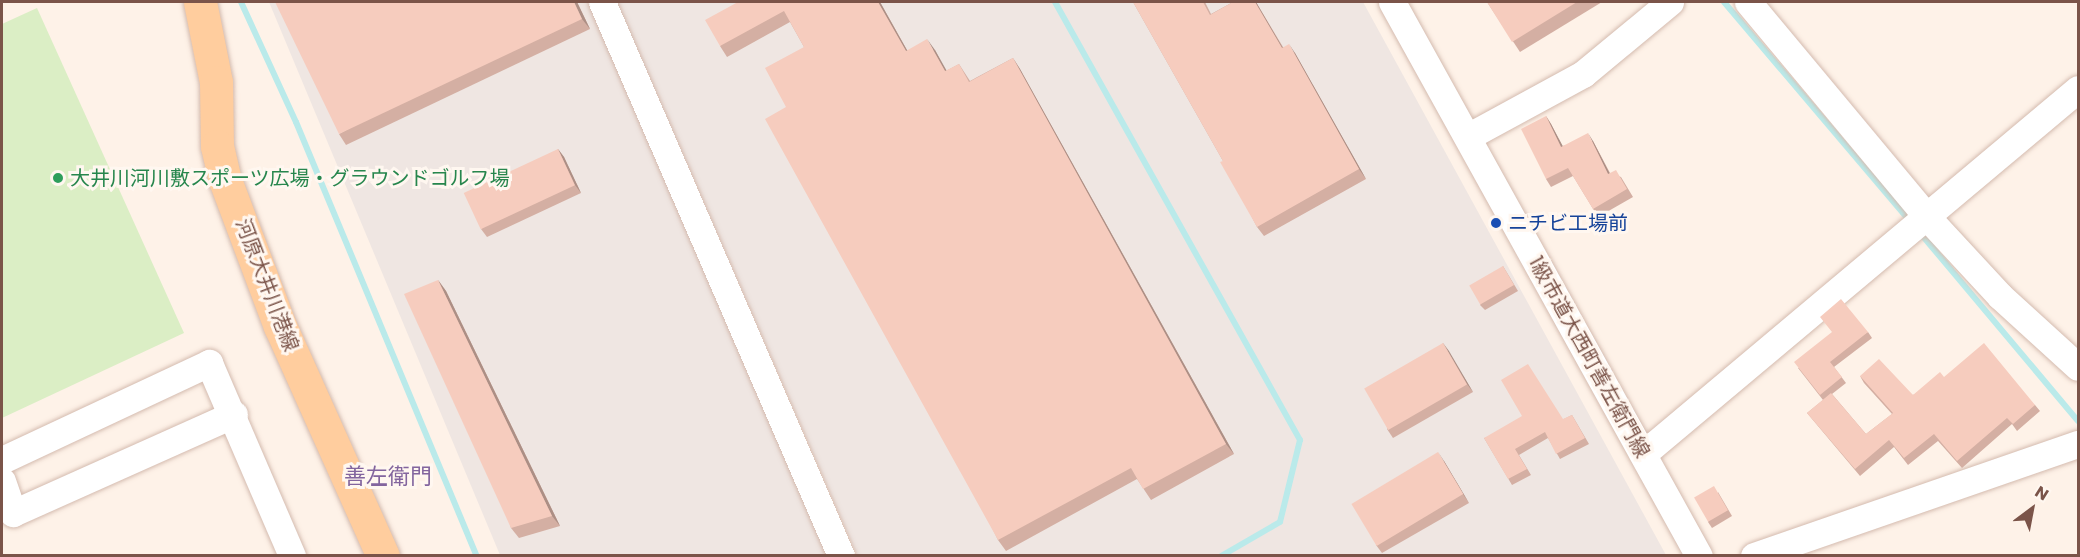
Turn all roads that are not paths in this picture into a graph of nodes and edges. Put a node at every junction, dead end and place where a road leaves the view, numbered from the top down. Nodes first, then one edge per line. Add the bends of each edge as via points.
1 (200, 2) edge
2 (602, 2) edge
3 (1392, 2) edge
4 (1670, 2) edge
5 (1748, 2) edge
6 (2079, 89) edge
7 (1469, 136) junction
8 (1926, 216) junction
9 (2079, 367) edge
10 (234, 414) junction
11 (2079, 444) edge
12 (1643, 454) junction
13 (2, 460) edge
14 (2, 481) edge
15 (292, 555) edge
16 (383, 555) edge
17 (841, 555) edge
18 (1699, 555) edge
19 (1754, 555) edge

1 - 16 main road, 河原大井川港線 via 216,82 217,146 225,180 280,326
2 - 17 street
3 - 7 street, 1級市道大西町善左衛門線
4 - 7 street via 1583,74
5 - 8 street
6 - 8 street
7 - 12 street, 1級市道大西町善左衛門線
8 - 9 street via 2000,296
8 - 12 street
10 - 13 street via 209,363
10 - 14 street via 13,513
10 - 15 street
11 - 19 street
12 - 18 street, 1級市道大西町善左衛門線

